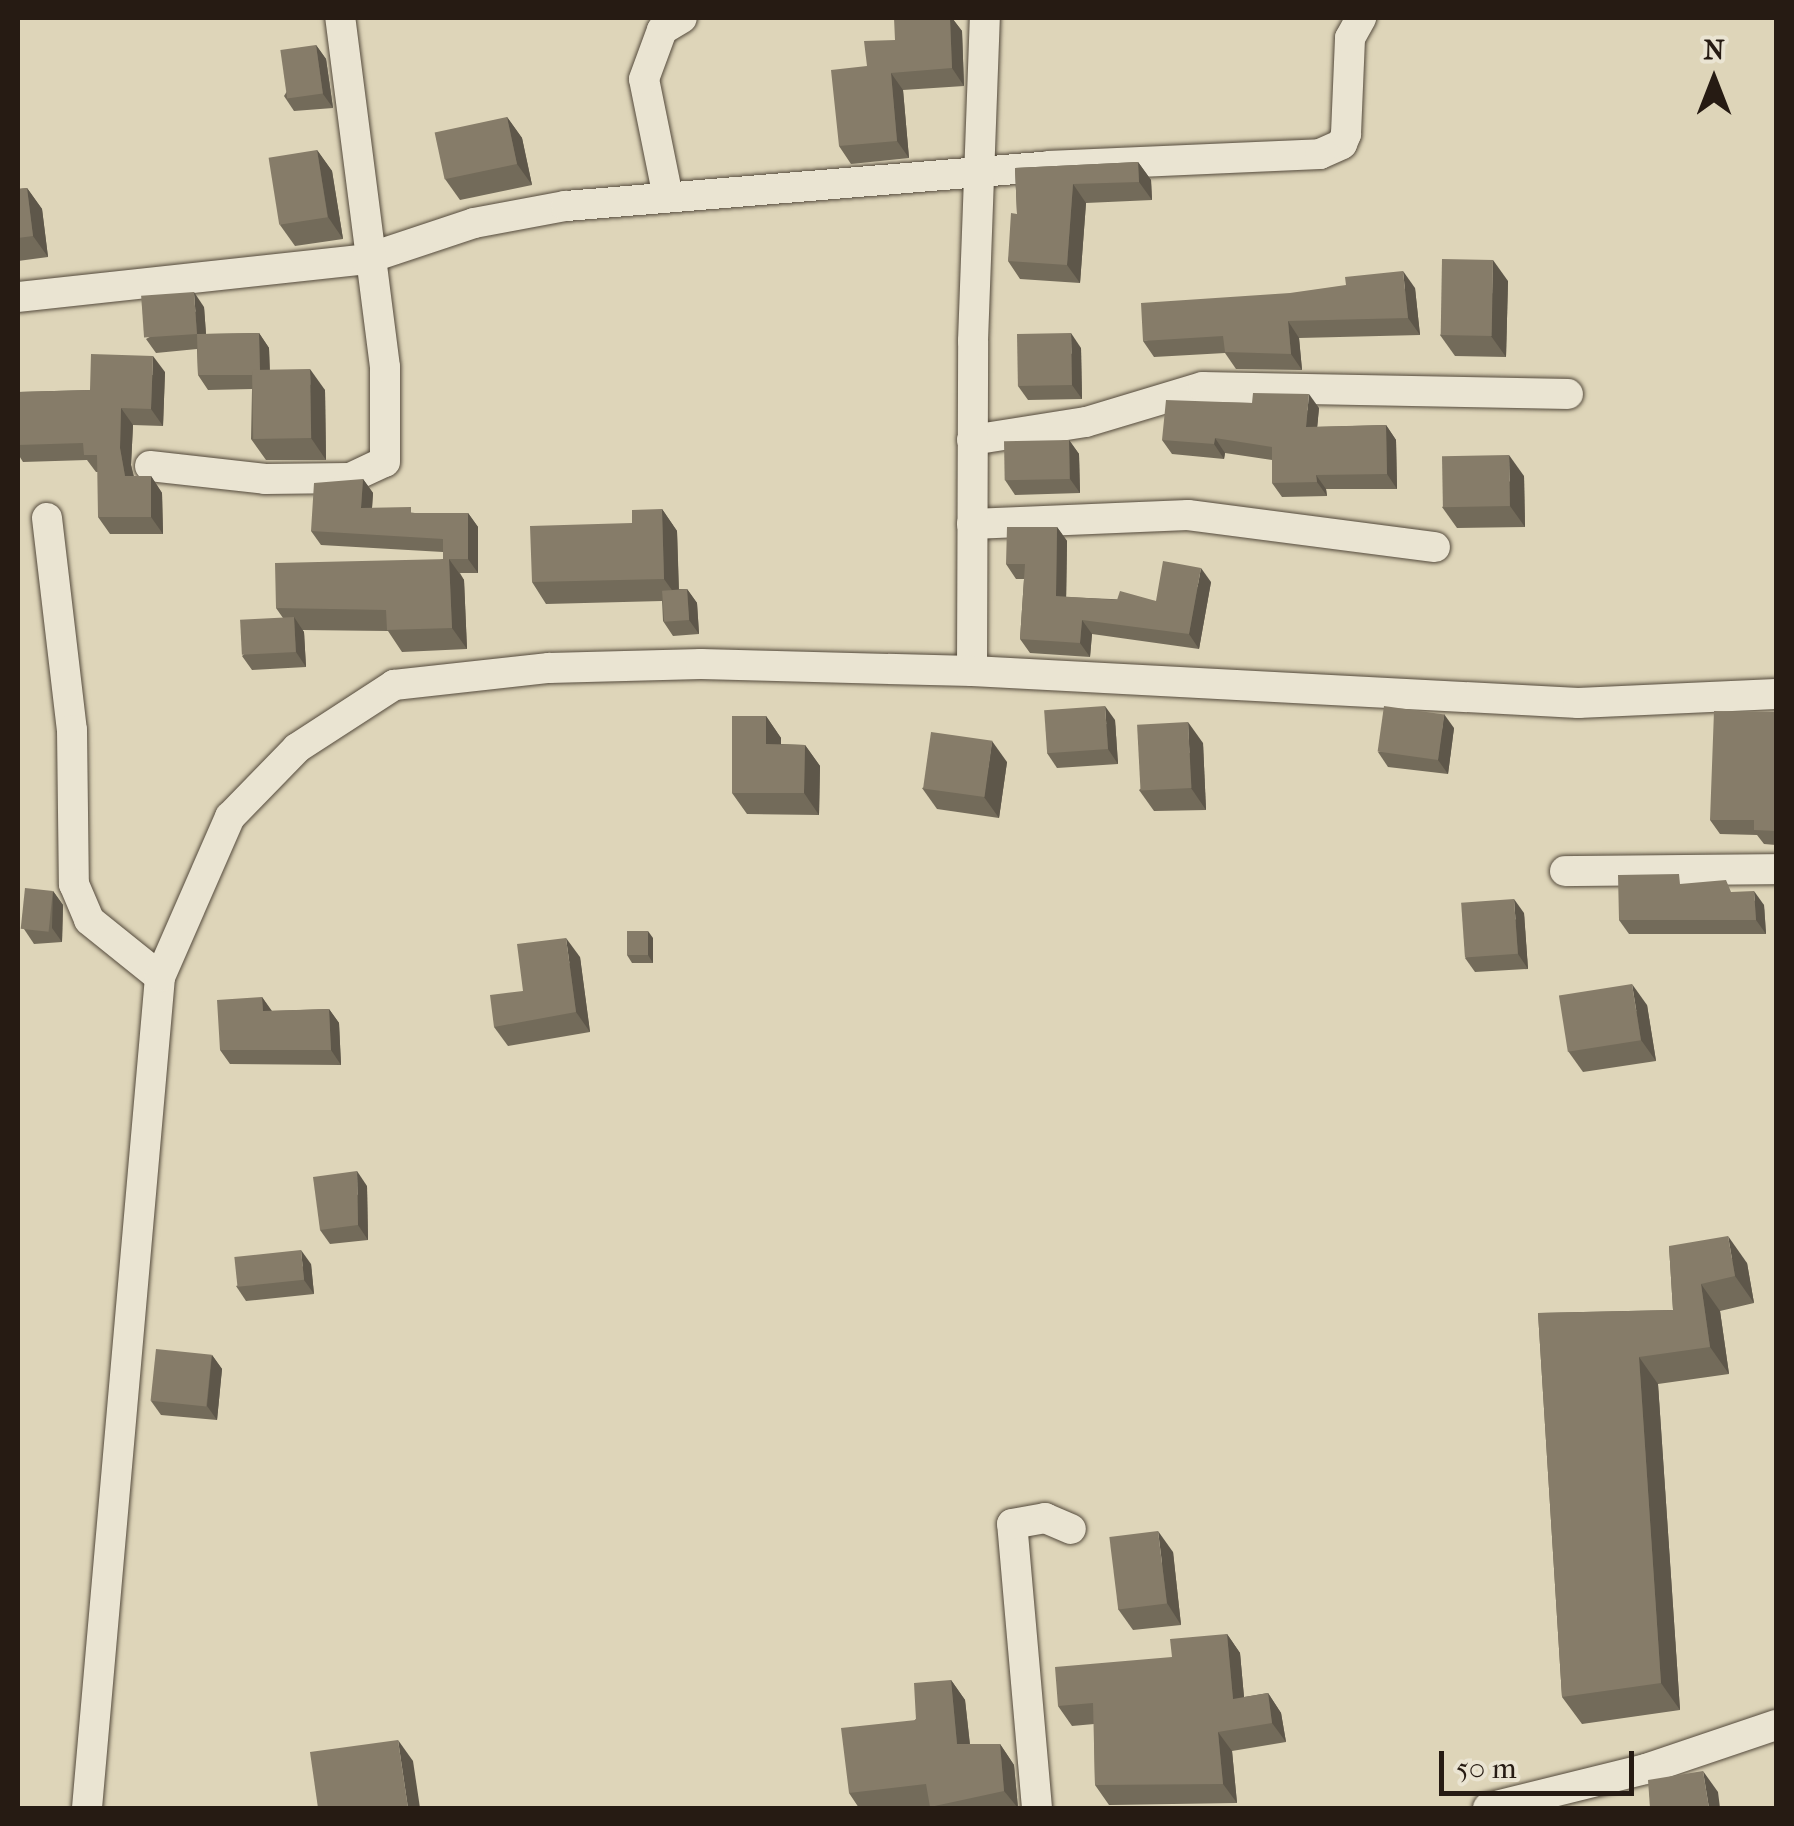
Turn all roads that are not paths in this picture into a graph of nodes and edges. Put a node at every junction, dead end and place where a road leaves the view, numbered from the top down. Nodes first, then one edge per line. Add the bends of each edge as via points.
1 (340, 18) edge
2 (682, 18) edge
3 (985, 18) edge
4 (1361, 18) edge
5 (978, 172) junction
6 (668, 197) junction
7 (366, 258) junction
8 (18, 297) edge
9 (1568, 394) dead end
10 (972, 440) junction
11 (150, 466) dead end
12 (47, 518) dead end
13 (972, 524) junction
14 (1435, 548) dead end
15 (972, 671) junction
16 (1776, 694) edge
17 (1776, 869) edge
18 (1566, 871) dead end
19 (160, 977) junction
20 (1071, 1530) dead end
21 (1776, 1725) edge
22 (87, 1808) edge
23 (1037, 1808) edge
24 (1488, 1808) edge

1 - 7 street via 356,106
2 - 6 street via 662,30 644,79
3 - 5 street
4 - 5 street via 1350,38 1346,134 1333,150
5 - 6 street
5 - 10 street
6 - 7 street via 474,223
7 - 8 street
7 - 11 street via 385,367 385,462 350,478 266,479
9 - 10 street via 1203,388 1086,422
10 - 13 street
12 - 19 street via 72,730 74,884 89,920
13 - 14 street via 1188,515
13 - 15 street
15 - 16 street via 1578,703
15 - 19 street via 701,664 549,668 394,685 297,748 230,817
17 - 18 street
19 - 22 street
20 - 23 street via 1045,1518 1012,1524
21 - 24 street via 1646,1770

